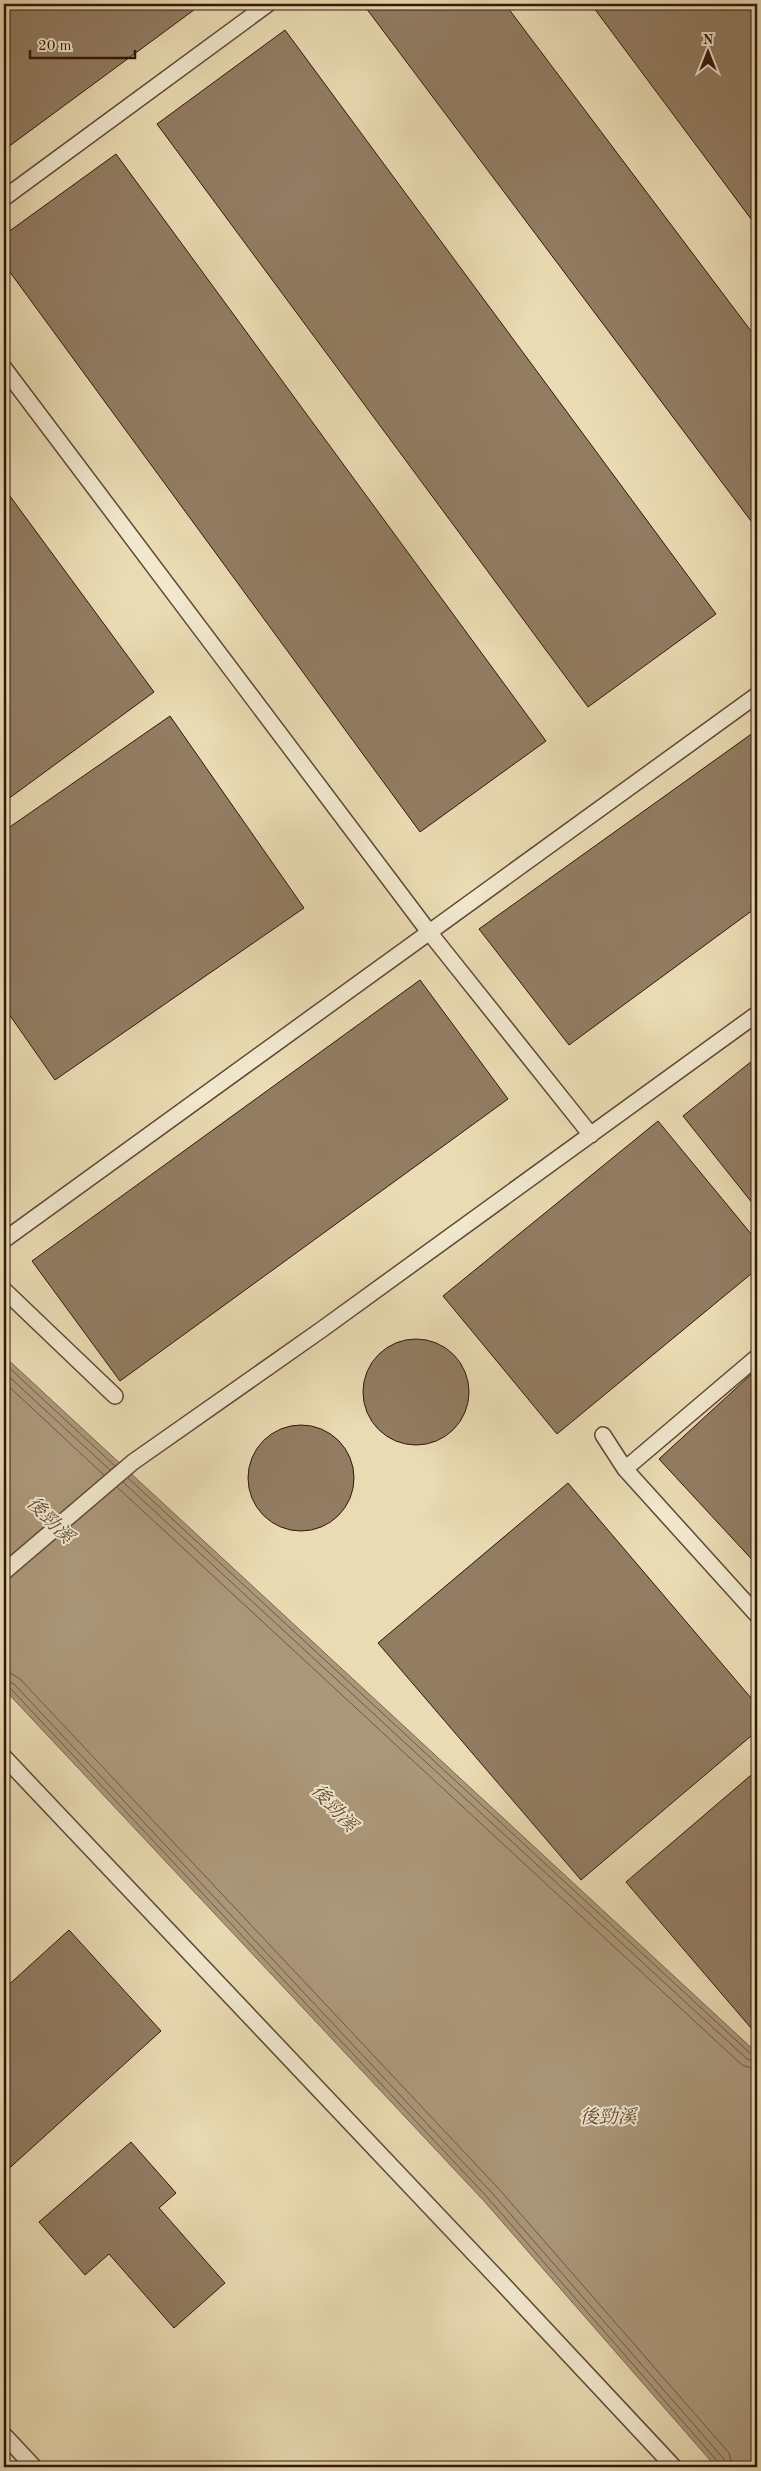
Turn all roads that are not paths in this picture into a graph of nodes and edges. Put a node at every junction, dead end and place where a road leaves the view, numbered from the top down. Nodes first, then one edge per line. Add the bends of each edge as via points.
1 (268, 4) edge
2 (4, 198) edge
3 (4, 368) edge
4 (757, 695) edge
5 (429, 932) junction
6 (757, 1014) edge
7 (592, 1135) junction
8 (4, 1240) edge
9 (4, 1290) edge
10 (757, 1357) edge
11 (116, 1396) dead end
12 (603, 1435) dead end
13 (624, 1469) junction
14 (4, 1572) edge
15 (757, 1615) edge
16 (4, 1757) edge
17 (4, 2435) edge
18 (34, 2467) edge
19 (674, 2467) edge

1 - 2 lane
3 - 5 lane
4 - 5 lane
5 - 7 lane
5 - 8 lane
6 - 7 lane
7 - 14 lane via 133,1462
9 - 11 lane
10 - 13 lane
12 - 13 lane
13 - 15 lane
16 - 19 lane
17 - 18 lane

